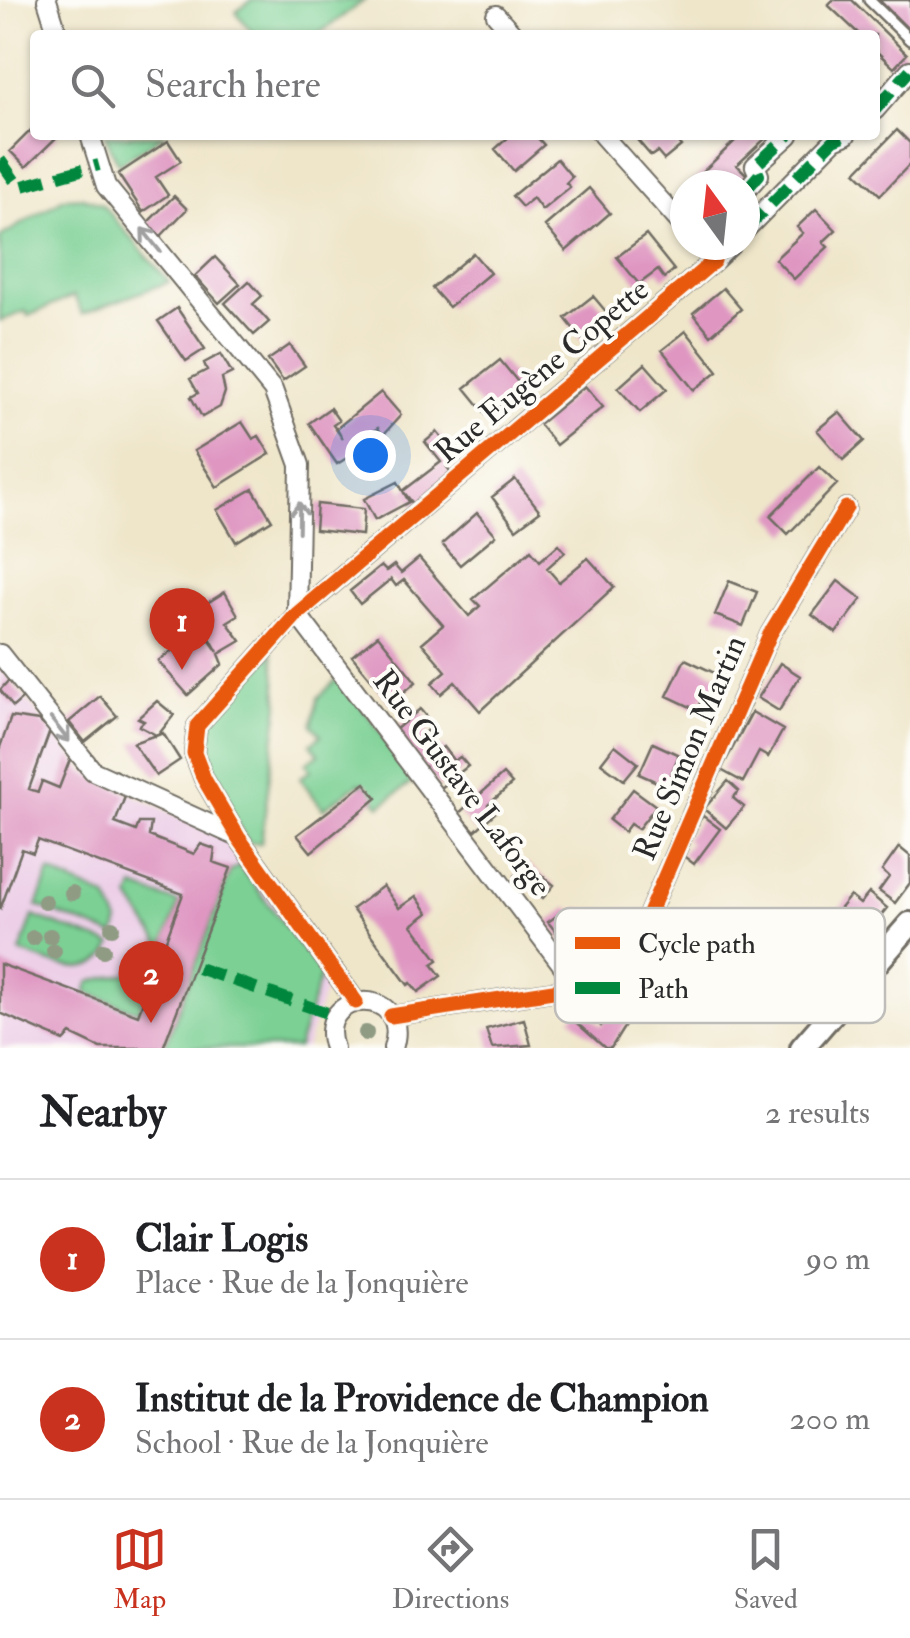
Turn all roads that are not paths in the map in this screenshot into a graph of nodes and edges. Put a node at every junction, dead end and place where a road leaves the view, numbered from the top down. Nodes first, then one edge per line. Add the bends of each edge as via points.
1 (47, 0) edge
2 (870, 0) edge
3 (496, 15) dead end
4 (56, 30) edge
5 (510, 30) edge
6 (910, 40) edge
7 (910, 70) edge
8 (880, 104) edge
9 (92, 140) edge
10 (606, 140) edge
11 (784, 140) edge
12 (834, 140) edge
13 (757, 170) edge
14 (670, 211) edge
15 (760, 215) edge
16 (712, 260) edge
17 (846, 508) dead end
18 (297, 614) junction
19 (0, 654) edge
20 (238, 837) junction
21 (651, 908) edge
22 (910, 924) edge
23 (885, 953) edge
24 (555, 955) edge
25 (555, 991) edge
26 (356, 1002) junction
27 (391, 1016) junction
28 (824, 1023) edge
29 (334, 1048) edge
30 (393, 1048) edge
31 (802, 1048) edge

1 - 4 street
2 - 6 lane
3 - 5 street
7 - 8 street
18 -> 9 street via 300,465 273,390 106,186
10 - 14 street
11 - 13 street
12 - 15 street
16 - 18 street, Rue Eugène Copette
17 - 21 street, Rue Simon Martin via 770,634
18 - 20 street, Rue Eugène Copette via 197,726 194,752
18 - 24 street, Rue Gustave Laforge
19 -> 20 street via 92,771
20 - 26 street, Rue Eugène Copette
22 - 23 street
25 - 27 street, Rue Simon Martin
26 - 27 street via 380,1005
26 - 29 street via 336,1016
27 - 30 street
28 - 31 street

